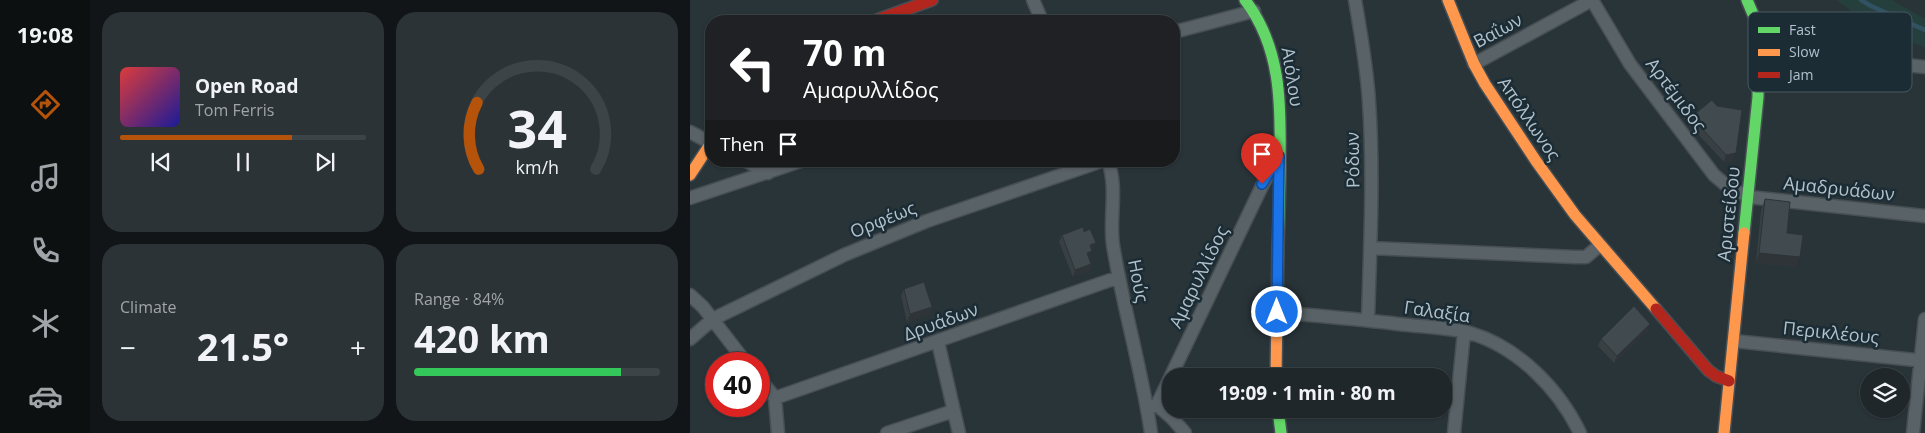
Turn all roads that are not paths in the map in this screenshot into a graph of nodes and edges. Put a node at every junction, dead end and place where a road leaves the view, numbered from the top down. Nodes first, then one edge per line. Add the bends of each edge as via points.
1 (932, 0) edge
2 (1032, 0) edge
3 (1245, 0) edge
4 (1355, 0) edge
5 (1448, 0) edge
6 (1592, 0) edge
7 (1747, 0) edge
8 (1254, 11) junction
9 (1752, 12) edge
10 (891, 15) edge
11 (1039, 15) edge
12 (1180, 30) edge
13 (1474, 64) junction
14 (1912, 66) edge
15 (1925, 67) edge
16 (1758, 92) edge
17 (690, 132) edge
18 (705, 140) edge
19 (705, 152) edge
20 (1279, 156) junction
21 (757, 167) edge
22 (784, 167) edge
23 (1084, 167) edge
24 (1109, 167) edge
25 (768, 173) junction
26 (690, 176) edge
27 (1749, 197) junction
28 (690, 198) edge
29 (1925, 216) edge
30 (1600, 245) junction
31 (1370, 248) junction
32 (1118, 276) junction
33 (690, 295) edge
34 (1277, 312) junction
35 (712, 319) junction
36 (1925, 319) edge
37 (1368, 320) junction
38 (1464, 332) junction
39 (690, 339) edge
40 (1734, 341) junction
41 (938, 342) junction
42 (738, 352) edge
43 (1923, 360) edge
44 (1276, 368) edge
45 (1729, 381) junction
46 (770, 392) edge
47 (775, 398) junction
48 (1152, 406) junction
49 (953, 411) junction
50 (1280, 418) edge
51 (778, 433) edge
52 (887, 433) edge
53 (959, 433) edge
54 (1151, 433) edge
55 (1185, 433) edge
56 (1282, 433) edge
57 (1454, 433) edge
58 (1580, 433) edge
59 (1724, 433) edge
60 (1913, 433) edge

1 - 10 street
2 - 11 street
3 - 8 street, Αιόλου
4 - 31 street, Ρόδων via 1369,103
5 - 13 street, Απόλλωνος
6 - 13 street, Βαΐων
6 - 27 street, Αρτέμιδος via 1630,64 1714,175
7 - 9 street, Αριστείδου
8 - 12 street
8 - 20 street, Αιόλου via 1269,42 1278,75 1281,112
13 - 30 street, Απόλλωνος via 1510,125 1574,215
14 - 15 street
16 - 27 street, Αριστείδου
17 - 18 street
19 - 26 street
20 - 34 street, Αιόλου
20 - 48 street, Αμαρυλλίδος
21 - 25 street
22 - 25 street
23 - 35 street, Ορφέως via 927,220 844,255
24 - 32 street, Ηούς
25 - 28 street
27 - 29 street, Αμαδρυάδων
27 - 40 street, Αριστείδου
30 - 31 street via 1586,257
30 - 45 street, Απόλλωνος via 1708,370
31 - 37 street, Ρόδων
32 - 41 street, Δρυάδων
32 - 48 street, Ηούς
33 - 35 street
34 - 37 street, Γαλαξία
34 - 44 street, Αιόλου
35 - 39 street, Ορφέως
35 - 42 street
36 - 43 street
37 - 38 street, Γαλαξία
38 - 57 street
38 - 58 street, Γαλαξία via 1494,343 1524,363 1555,394
40 - 43 street, Περικλέους
40 - 45 street, Αριστείδου
41 - 47 street, Δρυάδων
41 - 49 street
43 - 60 street
45 - 59 street, Αριστείδου
46 - 47 street
47 - 51 street
48 - 54 street, Ηούς
48 - 55 street via 1172,418
49 - 52 street
49 - 53 street
50 - 56 street

